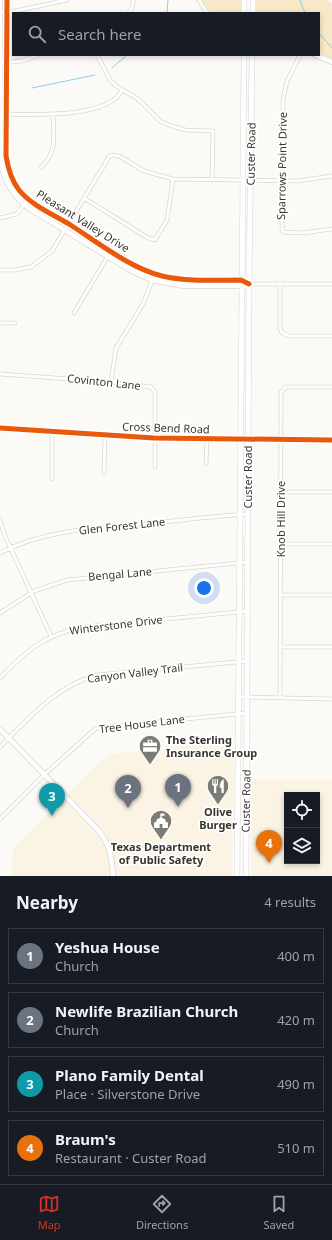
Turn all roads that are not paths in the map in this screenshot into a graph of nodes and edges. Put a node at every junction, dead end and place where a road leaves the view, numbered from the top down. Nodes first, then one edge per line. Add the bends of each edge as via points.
1 (0, 0) edge
2 (7, 0) edge
3 (38, 0) edge
4 (67, 0) edge
5 (133, 0) edge
6 (199, 0) edge
7 (244, 0) edge
8 (253, 0) edge
9 (39, 5) junction
10 (0, 12) edge
11 (7, 12) junction
12 (129, 12) edge
13 (206, 12) edge
14 (244, 12) edge
15 (253, 12) edge
16 (36, 56) edge
17 (98, 56) edge
18 (244, 56) edge
19 (252, 56) edge
20 (300, 56) edge
21 (317, 56) edge
22 (332, 62) edge
23 (0, 63) edge
24 (6, 63) junction
25 (122, 90) junction
26 (0, 114) edge
27 (6, 114) junction
28 (53, 115) junction
29 (0, 152) edge
30 (0, 156) edge
31 (1, 166) edge
32 (7, 166) junction
33 (41, 167) dead end
34 (332, 176) edge
35 (174, 179) junction
36 (212, 180) junction
37 (243, 181) junction
38 (251, 181) junction
39 (283, 181) junction
40 (84, 198) junction
41 (28, 199) junction
42 (24, 204) junction
43 (0, 218) edge
44 (68, 224) junction
45 (64, 229) junction
46 (332, 229) edge
47 (112, 250) junction
48 (108, 256) junction
49 (0, 270) edge
50 (155, 273) junction
51 (152, 280) junction
52 (190, 280) junction
53 (241, 280) junction
54 (249, 284) junction
55 (280, 284) junction
56 (332, 284) edge
57 (190, 286) junction
58 (241, 287) junction
59 (74, 313) dead end
60 (0, 323) edge
61 (15, 323) dead end
62 (332, 336) edge
63 (0, 374) edge
64 (111, 382) junction
65 (332, 387) edge
66 (0, 428) edge
67 (52, 431) junction
68 (105, 436) junction
69 (154, 438) junction
70 (207, 439) junction
71 (240, 439) junction
72 (248, 439) junction
73 (281, 440) junction
74 (332, 440) edge
75 (206, 464) dead end
76 (155, 467) dead end
77 (104, 473) dead end
78 (52, 479) dead end
79 (281, 492) junction
80 (332, 492) edge
81 (248, 514) junction
82 (240, 515) junction
83 (0, 520) edge
84 (280, 544) junction
85 (332, 544) edge
86 (10, 548) junction
87 (0, 554) edge
88 (248, 562) junction
89 (240, 563) junction
90 (32, 593) junction
91 (280, 595) junction
92 (332, 596) edge
93 (248, 611) junction
94 (239, 612) junction
95 (0, 613) edge
96 (51, 636) junction
97 (280, 647) junction
98 (332, 647) edge
99 (239, 661) junction
100 (247, 661) junction
101 (0, 678) edge
102 (239, 697) junction
103 (248, 697) junction
104 (280, 698) junction
105 (332, 699) edge
106 (239, 713) junction
107 (247, 713) junction
108 (0, 729) edge
109 (9, 738) junction
110 (0, 747) edge
111 (45, 774) junction
112 (0, 819) edge
113 (112, 876) edge
114 (237, 876) edge
115 (246, 876) edge

1 - 10 street
2 - 11 street, Pleasant Valley Drive
3 - 9 street
4 - 9 street
5 - 12 street via 133,6
6 - 13 street
7 - 14 main road
8 - 15 main road
9 - 11 street
10 - 11 street
10 - 23 street
11 - 24 street, Pleasant Valley Drive
16 - 24 street
17 - 25 street via 110,80
18 - 37 main road, Custer Road
19 - 38 main road, Custer Road
20 - 39 street, Sparrows Point Drive via 284,89
21 - 22 street
23 - 24 street
23 - 26 street
24 - 27 street, Pleasant Valley Drive
25 - 28 street via 111,101 100,106
25 - 36 street via 138,99 156,117 169,125 185,130 213,131
26 - 27 street
26 - 29 street
27 - 28 street
27 - 32 street, Pleasant Valley Drive
28 - 33 street via 53,150 50,158
30 - 31 street, Pleasant Valley Drive
31 - 32 street
31 - 42 street, Pleasant Valley Drive via 9,188
32 - 41 street, Pleasant Valley Drive via 19,190
34 - 39 street via 310,181
35 - 36 street
35 - 40 street via 144,172 119,156 112,155
35 - 40 street via 169,212 157,238 152,240
36 - 37 street
37 - 38 street
37 - 53 main road, Custer Road
38 - 39 street
38 - 54 main road, Custer Road
39 - 46 street, Sparrows Point Drive via 281,225 284,232
40 - 44 street
41 - 42 street
41 - 44 street, Pleasant Valley Drive
42 - 43 street via 17,214
42 - 45 street, Pleasant Valley Drive
44 - 45 street
44 - 47 street, Pleasant Valley Drive
45 - 48 street, Pleasant Valley Drive
45 - 49 street via 52,251 38,263 24,269
47 - 48 street
47 - 50 street, Pleasant Valley Drive via 132,263
48 - 51 street, Pleasant Valley Drive
48 - 59 street
50 - 51 street
50 - 52 street, Pleasant Valley Drive
51 - 57 street, Pleasant Valley Drive
51 - 64 street via 143,304 116,348
52 - 53 street, Pleasant Valley Drive
52 - 57 street
53 - 54 street, Pleasant Valley Drive
53 - 58 main road, Custer Road
54 - 55 street, Pleasant Valley Drive
54 - 58 street, Pleasant Valley Drive
54 - 72 main road, Custer Road
55 - 56 street, Pleasant Valley Drive
55 - 62 street via 282,333 290,336
57 - 58 street, Pleasant Valley Drive
58 - 71 main road, Custer Road
60 - 61 street
63 - 64 street, Covinton Lane
64 - 69 street, Covinton Lane via 150,387 154,390
65 - 73 street, Knob Hill Drive via 283,389
66 - 67 street, Cross Bend Road
67 - 68 street, Cross Bend Road
67 - 78 street
68 - 69 street, Cross Bend Road
68 - 77 street
69 - 70 street, Cross Bend Road
69 - 76 street, Covinton Lane
70 - 71 street, Cross Bend Road
70 - 75 street
71 - 72 street, Cross Bend Road
71 - 82 main road, Custer Road
72 - 73 street, Cross Bend Road
72 - 81 main road, Custer Road
73 - 74 street, Cross Bend Road
73 - 79 street, Knob Hill Drive
79 - 80 street
79 - 84 street, Knob Hill Drive
81 - 82 street, Glen Forest Lane
81 - 88 main road, Custer Road
82 - 86 street, Glen Forest Lane via 61,533 34,538
82 - 89 main road, Custer Road
83 - 86 street
84 - 85 street
84 - 91 street, Knob Hill Drive
86 - 87 street, Glen Forest Lane
86 - 90 street
88 - 89 street, Bengal Lane
88 - 93 main road, Custer Road
89 - 90 street, Bengal Lane via 81,578 55,583
89 - 94 main road, Custer Road
90 - 95 street, Bengal Lane
90 - 96 street
91 - 92 street
91 - 97 street, Knob Hill Drive
93 - 94 street, Winterstone Drive
93 - 100 main road, Custer Road
94 - 96 street, Winterstone Drive via 84,627
94 - 99 main road, Custer Road
96 - 101 street, Winterstone Drive via 25,653
97 - 98 street
97 - 104 street, Knob Hill Drive
99 - 100 street, Canyon Valley Trail
99 - 102 main road, Custer Road
99 - 109 street, Canyon Valley Trail via 97,675 82,680 58,692
100 - 103 main road, Custer Road
102 - 103 street
102 - 106 main road, Custer Road
103 - 104 street
103 - 107 main road, Custer Road
104 - 105 street
106 - 107 street, Tree House Lane
106 - 111 street, Tree House Lane via 99,728 87,735
106 - 114 main road, Custer Road
107 - 115 main road, Custer Road
108 - 109 street
109 - 110 street, Canyon Valley Trail
109 - 111 street
111 - 112 street, Tree House Lane
111 - 113 street via 103,836 111,853

